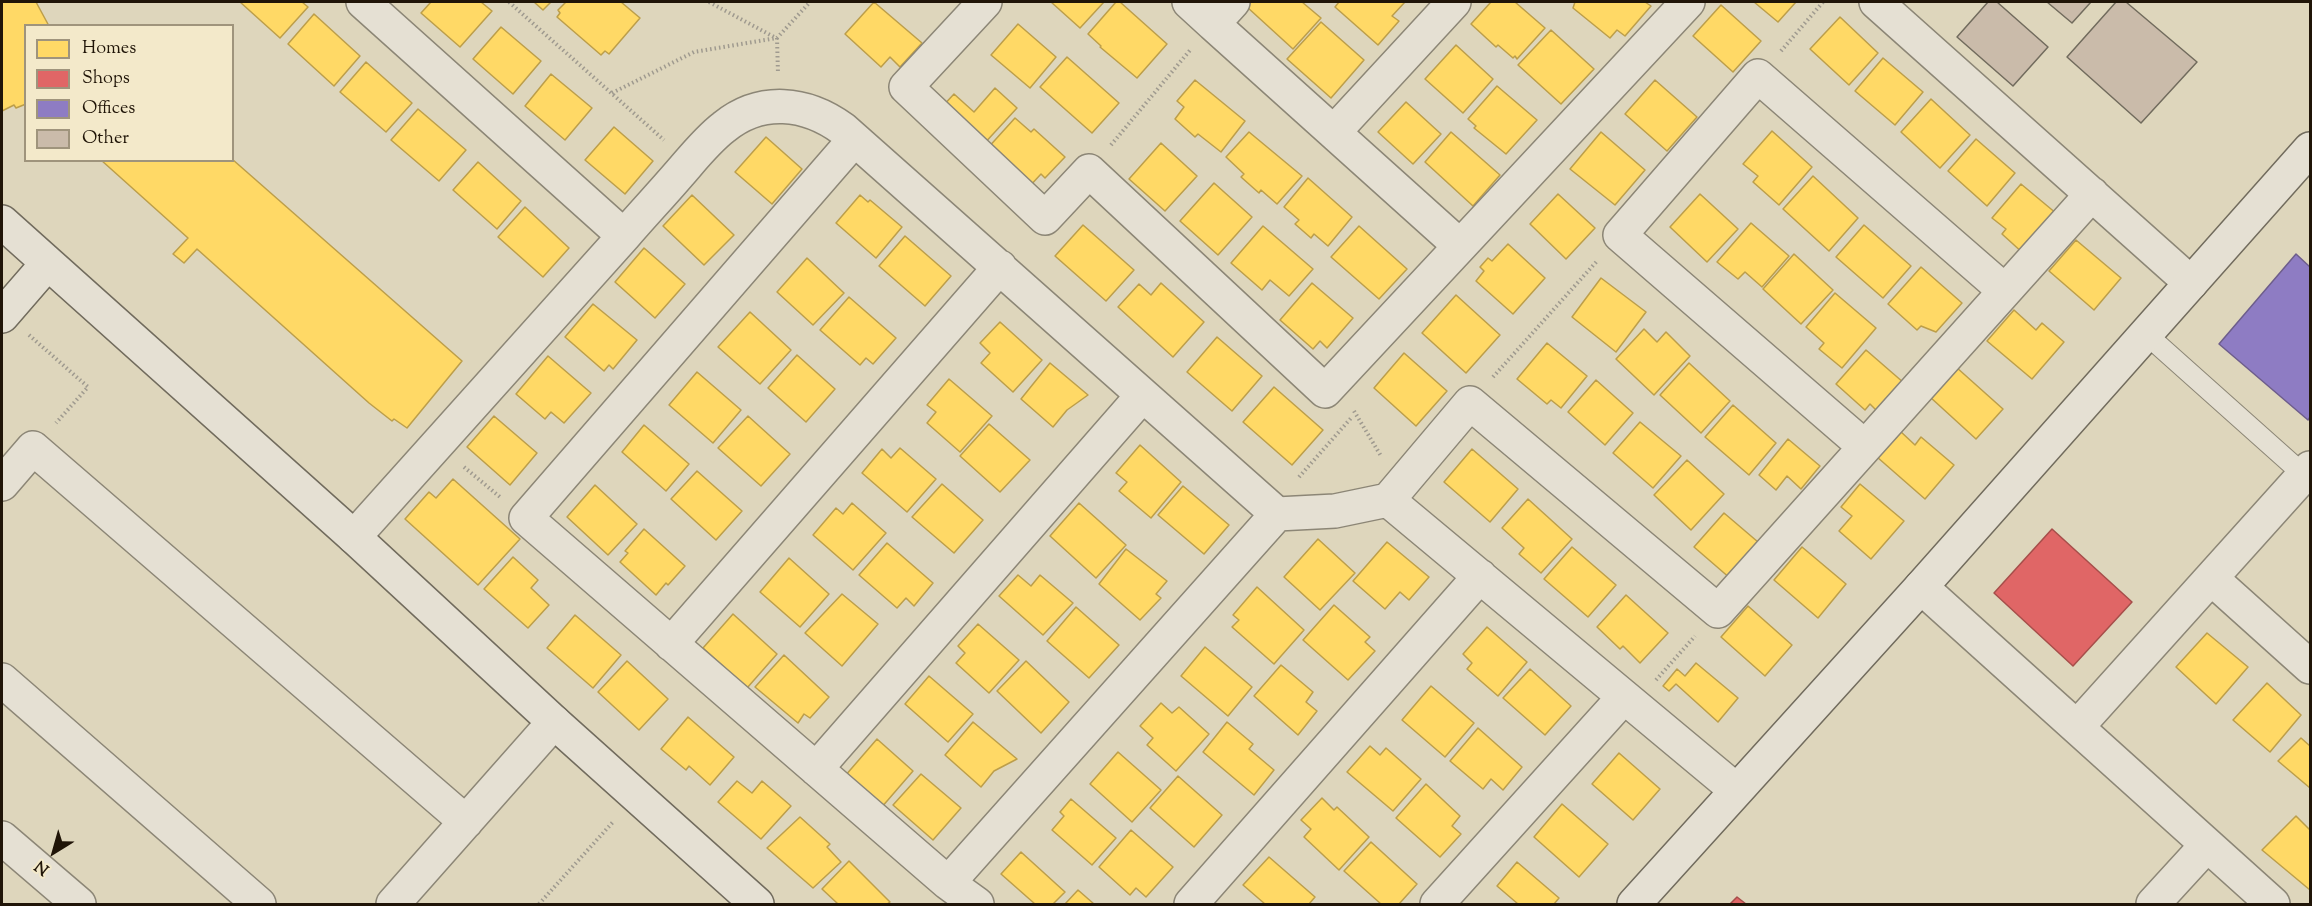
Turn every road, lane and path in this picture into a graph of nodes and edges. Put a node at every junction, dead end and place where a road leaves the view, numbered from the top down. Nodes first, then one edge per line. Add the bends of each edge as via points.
1 (363, 2) edge
2 (509, 2) edge
3 (709, 2) edge
4 (810, 2) edge
5 (985, 2) edge
6 (1190, 2) edge
7 (1454, 2) edge
8 (1688, 2) edge
9 (1823, 2) edge
10 (1876, 2) edge
11 (1223, 13) edge
12 (777, 38) junction
13 (1758, 76) junction
14 (612, 93) junction
15 (1334, 132) junction
16 (854, 140) junction
17 (2310, 149) edge
18 (689, 162) junction
19 (1089, 171) junction
20 (2092, 194) junction
21 (2, 222) edge
22 (1620, 235) junction
23 (624, 236) junction
24 (1460, 246) junction
25 (47, 264) junction
26 (1000, 267) junction
27 (2191, 283) junction
28 (2005, 291) junction
29 (14, 324) edge
30 (2146, 334) junction
31 (1335, 380) junction
32 (1142, 396) junction
33 (1470, 403) junction
34 (1355, 414) junction
35 (437, 445) junction
36 (1865, 447) junction
37 (33, 448) junction
38 (2307, 471) edge
39 (1296, 480) dead end
40 (2, 484) edge
41 (1396, 490) junction
42 (1277, 514) junction
43 (526, 518) junction
44 (354, 537) junction
45 (1480, 576) junction
46 (2211, 578) junction
47 (1921, 587) junction
48 (1718, 611) junction
49 (671, 644) junction
50 (2310, 667) edge
51 (2, 680) edge
52 (1638, 691) junction
53 (555, 722) junction
54 (2077, 727) junction
55 (816, 769) junction
56 (1736, 790) junction
57 (618, 818) dead end
58 (466, 822) junction
59 (2, 838) edge
60 (2207, 845) junction
61 (948, 883) junction
62 (79, 904) edge
63 (259, 904) edge
64 (393, 904) edge
65 (539, 904) edge
66 (757, 904) edge
67 (977, 904) edge
68 (1191, 904) edge
69 (1437, 904) edge
70 (1634, 904) edge
71 (2153, 904) edge
72 (2273, 904) edge

1 - 23 street
2 - 14 path
3 - 12 path
4 - 12 path
5 - 19 street via 906,87 1046,218
6 - 11 street
7 - 15 street
8 - 24 street
9 - 13 path
10 - 20 street
11 - 15 street
11 - 19 path
12 - 14 path via 694,52
13 - 22 street
13 - 28 street
14 - 18 path
15 - 24 street
16 - 18 street via 827,117 805,108 779,105 748,113 725,126
16 - 26 street
16 - 43 street
17 - 27 street
18 - 23 street
19 - 31 street via 1325,391
20 - 27 street
20 - 28 street
21 - 25 street
22 - 33 path
22 - 36 street
23 - 35 street
24 - 31 street
25 - 29 street
25 - 44 street
26 - 32 street
26 - 49 street
27 - 30 street
28 - 36 street
29 - 37 path via 88,387
30 - 38 lane
30 - 47 street
31 - 34 path
32 - 42 street
32 - 55 street
33 - 41 street
33 - 48 street
34 - 39 path
34 - 41 path via 1386,464
35 - 43 path
35 - 44 street
36 - 48 street
37 - 40 street
37 - 58 street
38 - 46 street
41 - 42 street via 1335,512
41 - 45 street
42 - 61 street
43 - 49 street
44 - 53 street
45 - 52 street
45 - 68 street
46 - 50 street
46 - 54 street
47 - 54 street
47 - 56 street
48 - 52 path
49 - 55 street
51 - 63 street
52 - 56 street
52 - 69 street
53 - 58 street
53 - 66 street
54 - 60 street
55 - 61 street
56 - 70 street
57 - 65 path
58 - 64 street
59 - 62 street
60 - 71 street
60 - 72 street
61 - 67 street

